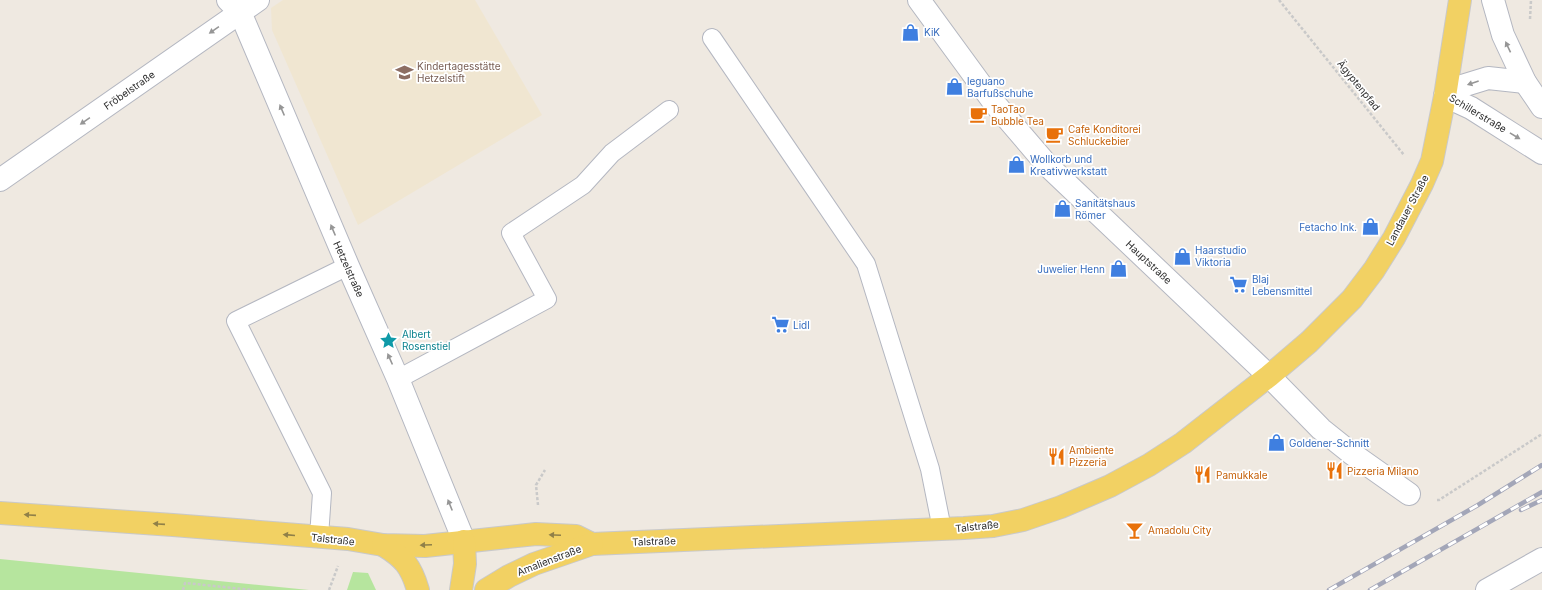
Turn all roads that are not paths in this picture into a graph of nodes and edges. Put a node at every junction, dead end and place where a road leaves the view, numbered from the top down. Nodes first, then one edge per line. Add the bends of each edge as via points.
1 (920, 0) edge
2 (1460, 0) edge
3 (1493, 0) edge
4 (242, 4) edge
5 (712, 38) dead end
6 (1525, 82) junction
7 (1445, 96) junction
8 (1542, 107) edge
9 (669, 110) dead end
10 (1542, 153) edge
11 (0, 180) edge
12 (348, 266) junction
13 (1269, 376) junction
14 (398, 379) junction
15 (1409, 494) road end
16 (0, 513) edge
17 (942, 529) junction
18 (319, 537) junction
19 (464, 542) junction
20 (592, 544) junction
21 (383, 545) junction
22 (1542, 559) edge
23 (418, 590) edge
24 (461, 590) edge
25 (486, 590) edge
26 (1486, 590) edge

1 - 13 street, Hauptstraße via 995,104 1048,166
2 - 7 main road, Landauer Straße
6 -> 3 street via 1503,35
4 -> 11 street, Fröbelstraße
12 -> 4 street, Hetzelstraße
5 - 17 lane via 866,264 930,469
6 -> 7 street, Schillerstraße via 1488,78 1462,86
6 - 8 street
7 -> 10 street, Schillerstraße via 1471,108
7 - 13 main road, Landauer Straße via 1432,162 1394,238 1374,270 1352,299 1309,342
9 - 14 lane via 612,153 583,185 511,233 547,299
14 -> 12 street, Hetzelstraße
12 - 18 lane via 236,320 322,493
13 - 15 street, Hauptstraße via 1321,428
13 - 17 main road, Talstraße via 1183,443 1110,486 1023,520 993,526
19 -> 14 street, Hetzelstraße
18 -> 16 main road, Talstraße
17 - 20 main road, Talstraße
18 - 21 main road, Talstraße
20 -> 19 main road, Talstraße via 576,536 536,534
19 -> 21 main road, Talstraße via 425,546
19 - 24 main road via 465,564
20 - 25 main road, Amalienstraße via 534,564
21 - 23 main road via 408,564
22 - 26 street

